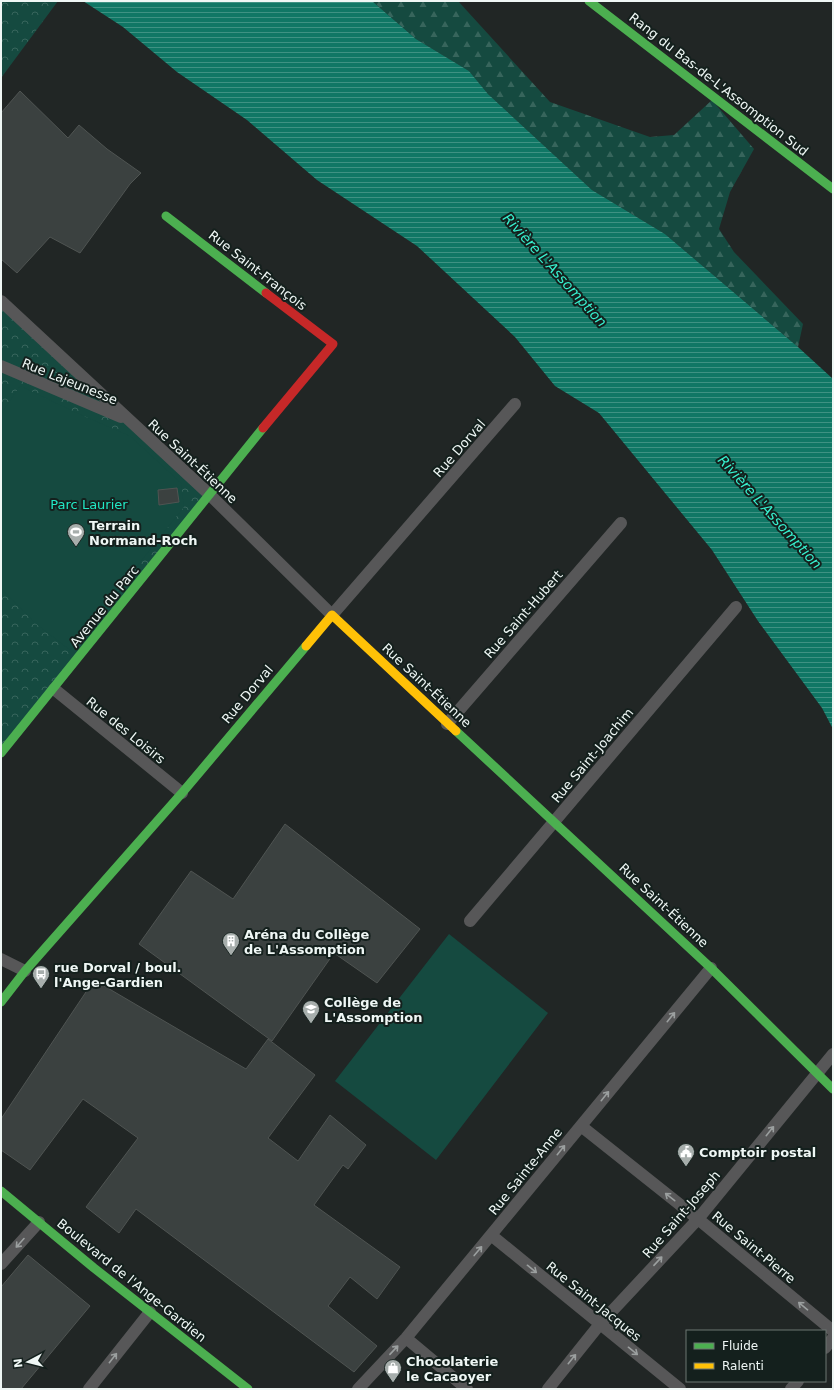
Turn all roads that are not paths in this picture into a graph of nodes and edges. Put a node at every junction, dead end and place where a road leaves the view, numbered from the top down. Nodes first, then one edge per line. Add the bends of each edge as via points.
1 (589, 1) edge
2 (833, 188) edge
3 (166, 216) dead end
4 (1, 301) edge
5 (333, 344) joint
6 (1, 366) edge
7 (515, 404) dead end
8 (130, 420) junction
9 (209, 494) junction
10 (621, 523) dead end
11 (736, 608) dead end
12 (332, 615) junction
13 (54, 689) junction
14 (447, 724) junction
15 (1, 753) edge
16 (182, 793) junction
17 (554, 821) junction
18 (470, 920) dead end
19 (1, 959) edge
20 (711, 968) junction
21 (25, 971) junction
22 (1, 1002) edge
23 (833, 1054) edge
24 (817, 1073) junction
25 (833, 1090) edge
26 (581, 1126) junction
27 (1, 1191) edge
28 (698, 1219) junction
29 (39, 1222) junction
30 (491, 1235) junction
31 (1, 1264) edge
32 (150, 1312) junction
33 (600, 1324) junction
34 (833, 1332) edge
35 (406, 1338) junction
36 (833, 1338) edge
37 (826, 1347) edge
38 (89, 1389) edge
39 (248, 1389) edge
40 (358, 1389) edge
41 (467, 1389) edge
42 (548, 1389) edge
43 (680, 1389) edge

1 - 2 street, Rang du Bas-de-L'Assomption Sud
3 - 5 street, Rue Saint-François
4 - 8 street, Rue Saint-Étienne
5 - 9 street, Avenue du Parc
6 - 8 street, Rue Lajeunesse
7 - 12 street, Rue Dorval
8 - 9 street, Rue Saint-Étienne
9 - 12 street, Rue Saint-Étienne
9 - 13 street, Avenue du Parc
10 - 14 street, Rue Saint-Hubert
11 - 17 street, Rue Saint-Joachim
12 - 14 street, Rue Saint-Étienne
12 - 16 street, Rue Dorval
13 - 15 street, Avenue du Parc
13 - 16 street, Rue des Loisirs
14 - 17 street, Rue Saint-Étienne
16 - 21 street, Rue Dorval
17 - 18 street, Rue Saint-Joachim
17 - 20 street, Rue Saint-Étienne
19 - 21 street
20 - 24 street, Rue Saint-Étienne
26 -> 20 street, Rue Sainte-Anne
21 - 22 street, Rue Dorval
23 - 24 street, Rue Saint-Joseph
24 - 25 street, Rue Saint-Étienne
28 -> 24 street, Rue Saint-Joseph
28 -> 26 street, Rue Saint-Pierre
30 -> 26 street, Rue Sainte-Anne
27 - 29 street, Boulevard de l'Ange-Gardien
33 -> 28 street, Rue Saint-Joseph
34 -> 28 street, Rue Saint-Pierre
29 -> 31 street
29 - 32 street, Boulevard de l'Ange-Gardien
30 -> 33 street, Rue Saint-Jacques
35 -> 30 street, Rue Sainte-Anne
38 -> 32 street
32 - 39 street, Boulevard de l'Ange-Gardien
42 -> 33 street, Rue Saint-Joseph
33 -> 43 street, Rue Saint-Jacques
40 -> 35 street, Rue Sainte-Anne
35 - 41 street
36 - 37 street

